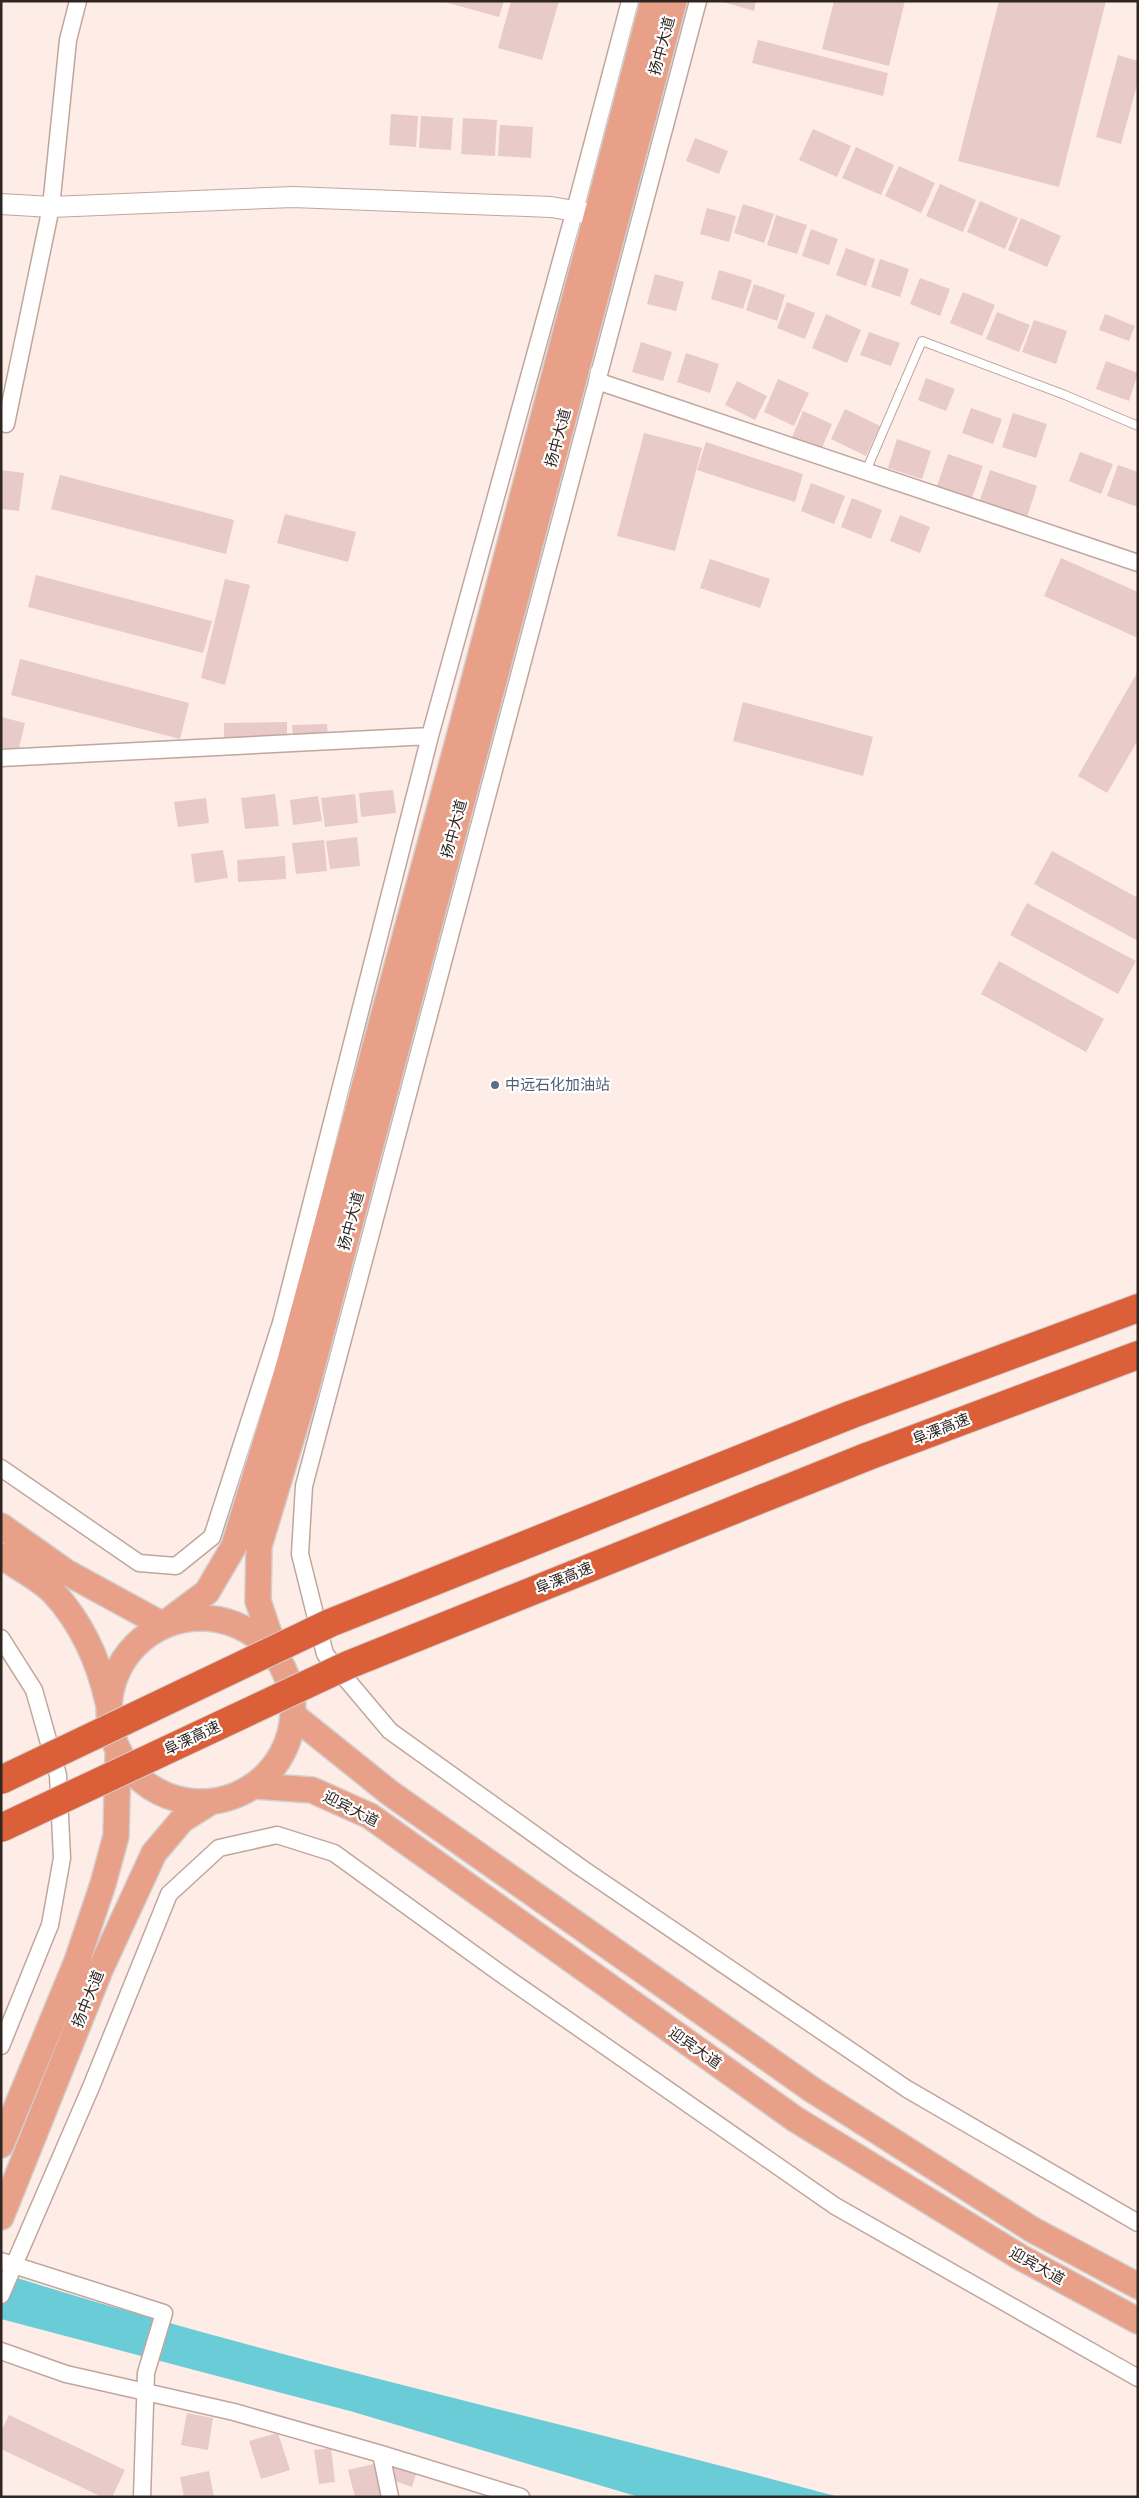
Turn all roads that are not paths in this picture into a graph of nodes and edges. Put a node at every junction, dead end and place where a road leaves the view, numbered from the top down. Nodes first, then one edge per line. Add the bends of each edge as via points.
1 (78, 1) edge
2 (630, 1) edge
3 (652, 1) edge
4 (674, 1) edge
5 (698, 1) edge
6 (1, 204) edge
7 (51, 207) junction
8 (597, 214) junction
9 (582, 348) junction
10 (597, 381) junction
11 (6, 424) dead end
12 (1138, 426) edge
13 (866, 471) junction
14 (1138, 563) edge
15 (430, 736) junction
16 (1, 758) edge
17 (1138, 1308) edge
18 (1138, 1355) edge
19 (1, 1468) edge
20 (1, 1526) edge
21 (1, 1556) edge
22 (163, 1625) junction
23 (1, 1638) edge
24 (277, 1656) junction
25 (109, 1702) junction
26 (294, 1716) junction
27 (118, 1752) junction
28 (1, 1780) edge
29 (255, 1786) junction
30 (208, 1803) junction
31 (1, 1828) edge
32 (1, 2046) edge
33 (1, 2145) edge
34 (1, 2217) edge
35 (1138, 2223) edge
36 (8, 2263) edge
37 (1138, 2286) edge
38 (1, 2295) edge
39 (1138, 2321) edge
40 (1, 2351) edge
41 (1138, 2378) edge
42 (147, 2392) junction
43 (381, 2454) junction
44 (142, 2497) edge
45 (390, 2497) edge
46 (521, 2497) edge

1 - 7 street via 68,40
2 - 8 street
3 - 8 main road, 扬中大道
4 - 8 main road, 扬中大道
5 - 10 street
6 - 7 street
7 - 8 street via 293,197 551,207
7 - 11 street
8 - 9 main road, 扬中大道
8 - 15 street
8 - 22 main road, 扬中大道 via 286,1379 234,1546 207,1592
9 - 10 street via 602,356
9 - 24 main road, 扬中大道 via 306,1390 259,1546 258,1601
10 - 13 street
10 - 35 street via 304,1486 300,1554 325,1654 390,1731 580,1867 907,2089
12 - 13 lane via 922,341
13 - 14 street
15 - 16 street
15 - 19 street via 281,1324 212,1537 176,1566 139,1563
17 - 28 highway, bridge via 850,1414 330,1623
18 - 31 highway, 阜溧高速, bridge via 866,1457 348,1665
20 - 22 main road via 66,1572
21 - 25 main road via 52,1591 78,1625 102,1675
22 - 24 main road via 194,1618 225,1621 254,1634
22 - 25 main road via 142,1638 125,1656 114,1678
23 - 32 street via 34,1690 58,1776 62,1858 50,1925
24 - 26 main road, 扬中大道 via 290,1685
25 - 27 main road via 110,1728
26 - 29 main road via 287,1747 274,1769
26 - 37 main road, 迎宾大道 via 390,1793 814,2091 1033,2230
27 - 30 main road via 134,1774 156,1791 181,1801
27 - 33 main road, 扬中大道 via 116,1836 103,1884 77,1962
29 - 30 main road via 233,1798
29 - 39 main road, 迎宾大道 via 312,1790 370,1816 795,2119 1020,2257
30 - 34 main road, 扬中大道 via 182,1820 154,1853 100,1970
36 - 38 street
36 - 41 street via 90,2087 169,1894 219,1848 277,1835 334,1853 835,2206
36 - 42 street via 164,2313 146,2373
40 - 42 street via 66,2374
42 - 43 street via 234,2412
42 - 44 street
43 - 45 street
43 - 46 street

